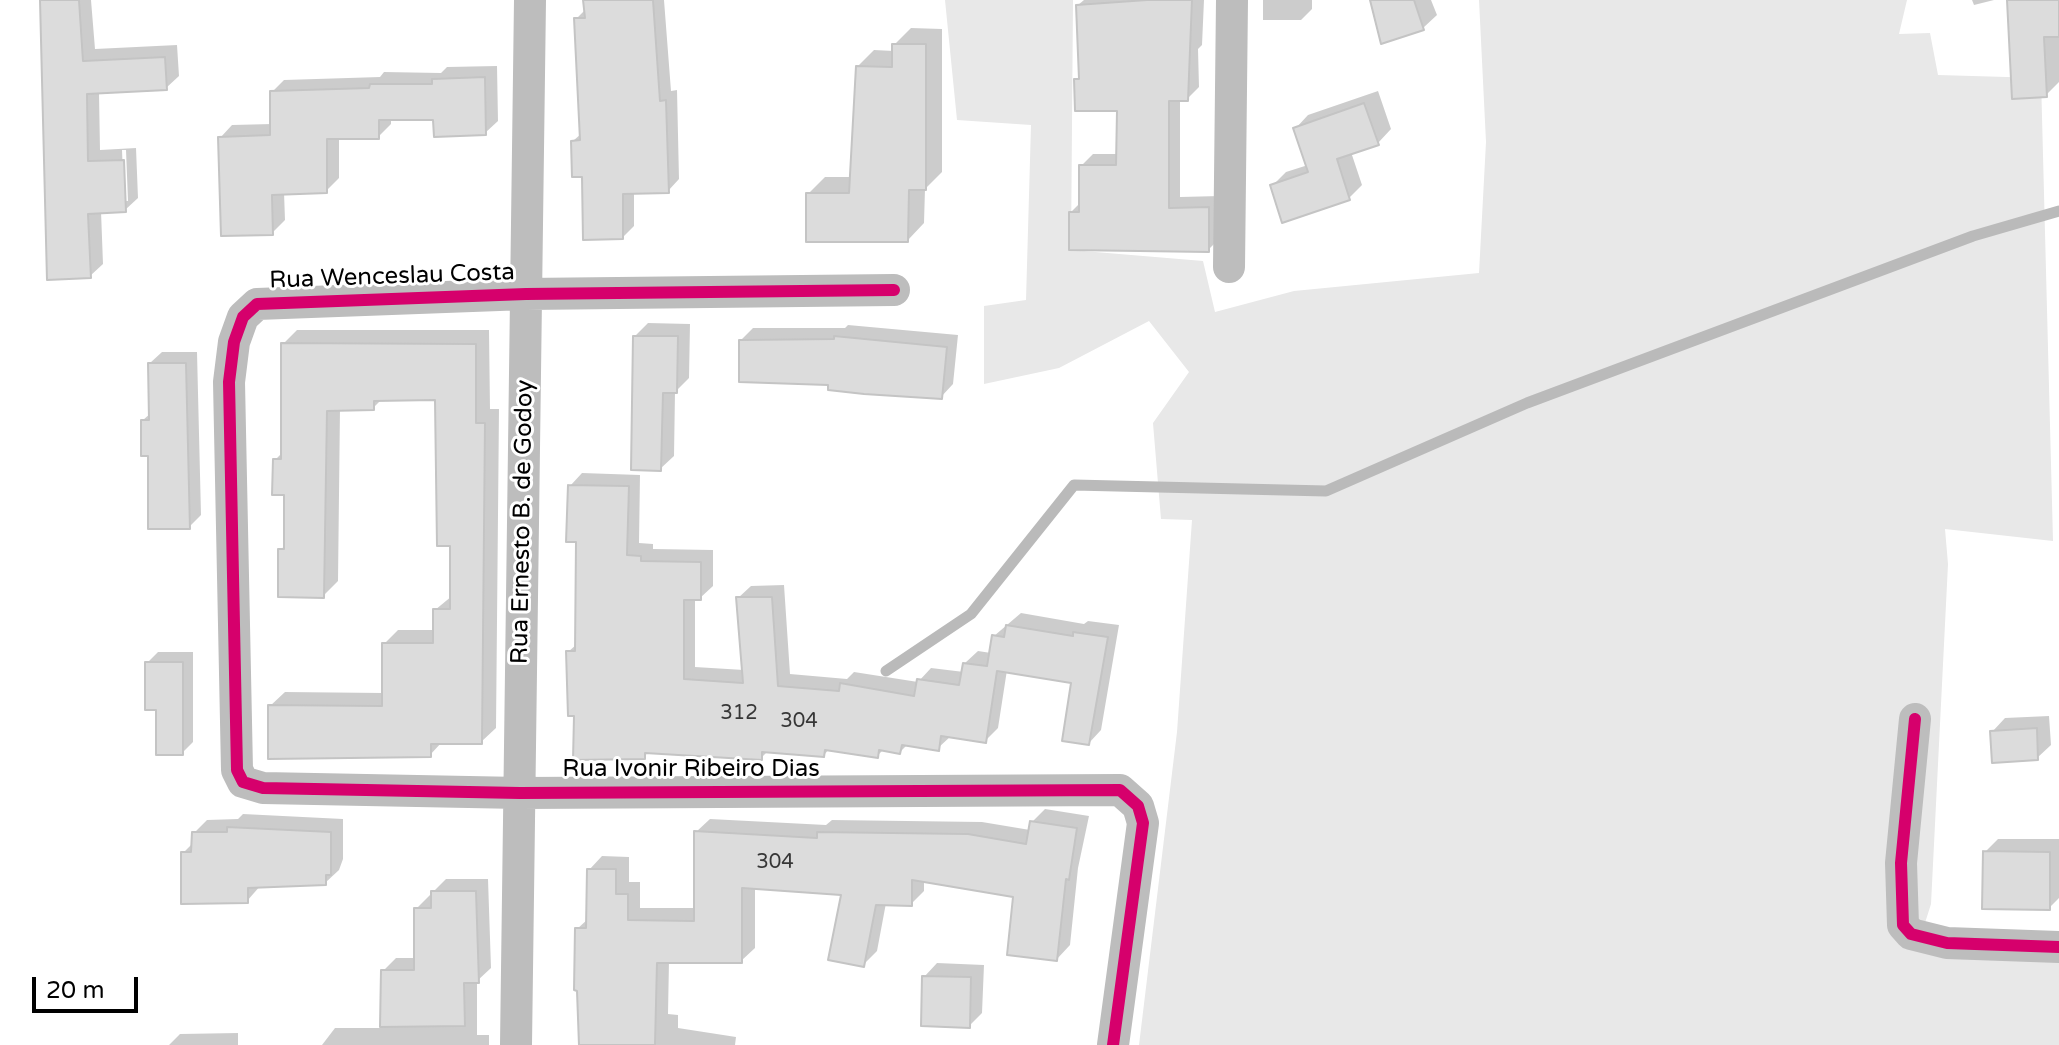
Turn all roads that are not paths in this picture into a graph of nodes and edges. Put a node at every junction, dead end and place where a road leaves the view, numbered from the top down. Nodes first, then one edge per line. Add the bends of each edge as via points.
1 (530, 0) edge
2 (1232, 0) edge
3 (1229, 267) dead end
4 (894, 290) dead end
5 (526, 294) junction
6 (1915, 719) dead end
7 (263, 788) joint
8 (520, 793) junction
9 (2059, 947) edge
10 (516, 1045) edge
11 (1113, 1045) edge

1 - 5 street, Rua Ernesto B. de Godoy
2 - 3 street
4 - 5 street, Rua Wenceslau Costa
5 - 7 street, Rua Wenceslau Costa via 257,304 243,317 229,382 237,770 243,782
5 - 8 street, Rua Ernesto B. de Godoy
6 - 9 street via 1901,863 1903,925 1911,934 1947,943
7 - 8 street, Rua Ivonir Ribeiro Dias
8 - 10 street, Rua Ernesto B. de Godoy
8 - 11 street, Rua Ivonir Ribeiro Dias via 1120,790 1138,806 1143,823

